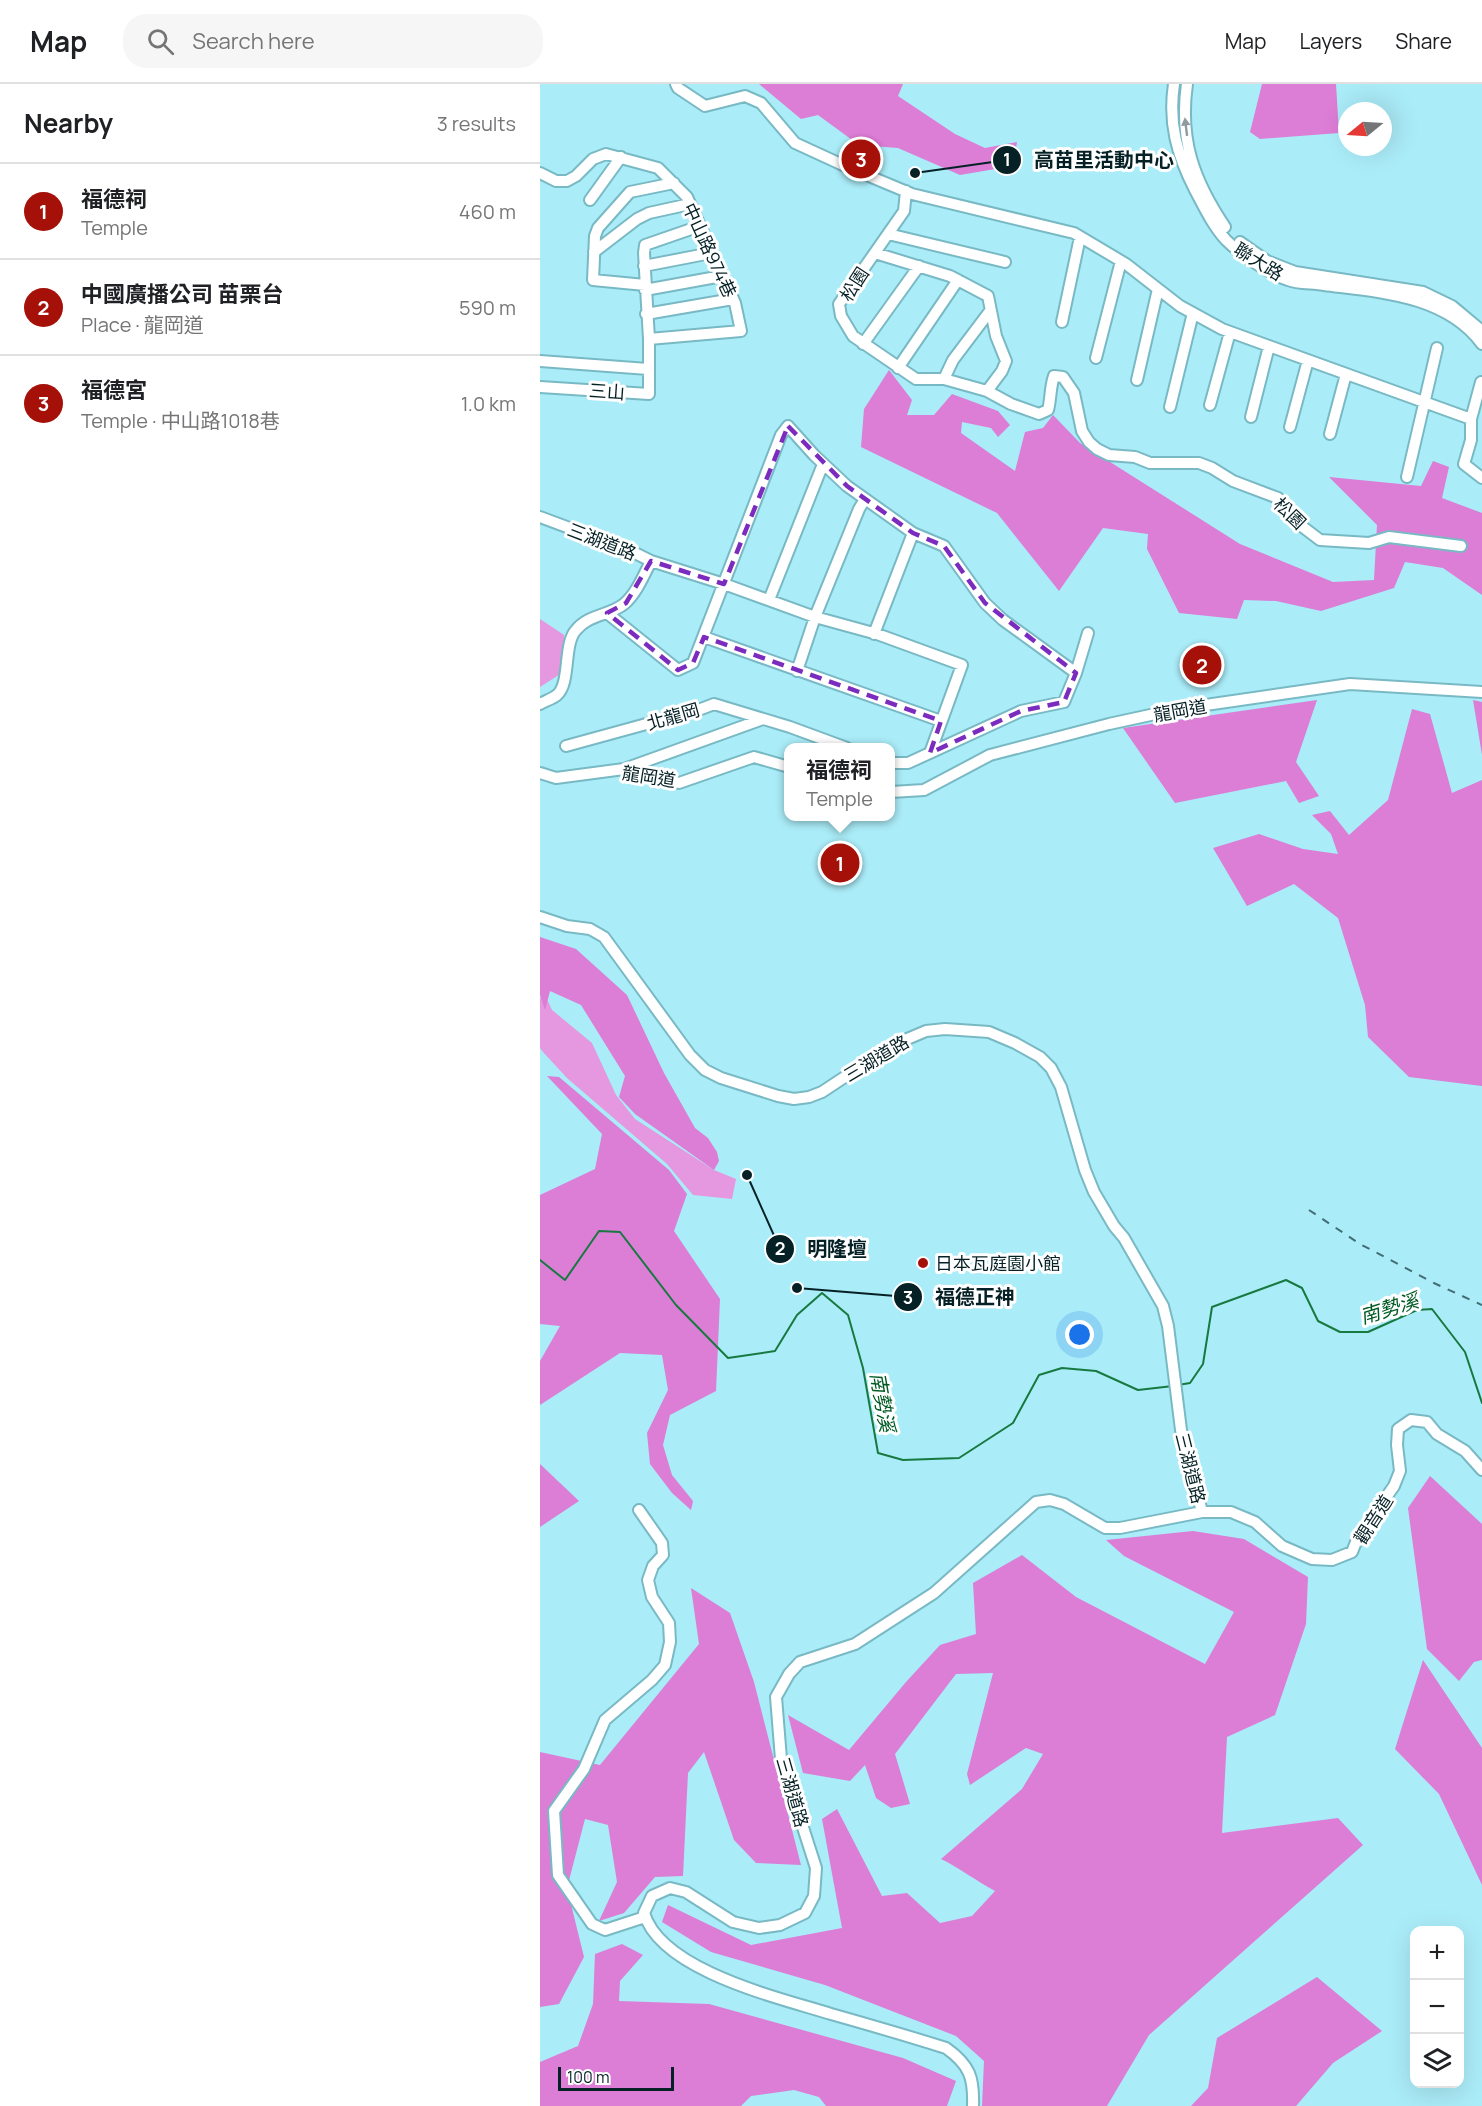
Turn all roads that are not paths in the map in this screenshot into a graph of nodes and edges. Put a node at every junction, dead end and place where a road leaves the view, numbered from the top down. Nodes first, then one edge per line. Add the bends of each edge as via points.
1 (676, 84) edge
2 (1174, 84) edge
3 (1187, 84) edge
4 (621, 157) junction
5 (540, 173) edge
6 (674, 183) junction
7 (906, 191) junction
8 (590, 200) dead end
9 (690, 204) junction
10 (700, 226) junction
11 (888, 234) junction
12 (1080, 237) junction
13 (594, 252) junction
14 (711, 253) junction
15 (875, 253) junction
16 (1121, 261) junction
17 (1005, 262) dead end
18 (644, 266) junction
19 (919, 266) junction
20 (722, 276) junction
21 (958, 280) junction
22 (645, 288) junction
23 (1158, 289) junction
24 (733, 299) junction
25 (990, 311) junction
26 (1193, 313) junction
27 (646, 314) junction
28 (1062, 322) dead end
29 (1482, 331) edge
30 (1230, 332) junction
31 (649, 339) junction
32 (863, 344) junction
33 (1482, 344) edge
34 (1269, 346) junction
35 (1437, 348) dead end
36 (1096, 358) dead end
37 (1308, 360) junction
38 (540, 361) edge
39 (898, 368) junction
40 (648, 369) junction
41 (1346, 374) junction
42 (944, 379) junction
43 (1137, 380) dead end
44 (1481, 382) edge
45 (540, 387) edge
46 (987, 391) junction
47 (1424, 402) junction
48 (1210, 405) dead end
49 (1170, 407) dead end
50 (1251, 417) dead end
51 (1471, 419) junction
52 (1290, 427) dead end
53 (1330, 434) dead end
54 (823, 464) junction
55 (1407, 477) dead end
56 (1482, 478) edge
57 (865, 499) junction
58 (540, 517) edge
59 (913, 533) junction
60 (1461, 546) dead end
61 (651, 561) junction
62 (723, 584) junction
63 (769, 600) junction
64 (607, 613) junction
65 (815, 617) junction
66 (1088, 633) dead end
67 (874, 634) junction
68 (704, 637) junction
69 (797, 671) junction
70 (1076, 673) junction
71 (1482, 692) edge
72 (540, 704) edge
73 (763, 719) junction
74 (941, 720) junction
75 (835, 743) edge
76 (566, 746) dead end
77 (930, 753) junction
78 (895, 763) edge
79 (784, 766) edge
80 (624, 769) junction
81 (540, 773) edge
82 (895, 792) edge
83 (540, 917) edge
84 (1482, 1470) edge
85 (639, 1510) dead end
86 (1202, 1512) junction
87 (645, 1917) junction
88 (973, 2106) edge

1 - 7 street via 705,106 745,96 761,103 795,142
2 - 33 street, 聯大路 via 1173,130 1178,153 1206,212 1227,240 1259,265 1288,280 1415,300 1445,313
29 -> 3 street, 聯大路 via 1452,306 1423,292 1294,272 1267,261 1235,238 1201,187 1189,156 1183,107
4 - 5 street, 中山路974巷 via 606,154 593,159 567,181 556,182
4 - 6 street, 中山路974巷 via 658,168
4 - 8 street
6 - 9 street, 中山路974巷
6 - 13 street via 630,192 624,197 598,228
7 - 11 street, 松園 via 904,212
7 - 12 street via 1074,232
9 - 10 street, 中山路974巷
9 - 13 street via 649,213
10 - 14 street, 中山路974巷
10 - 18 street, 三山 via 645,245
11 - 15 street, 松園
11 - 17 street
12 - 16 street
12 - 28 street
13 - 22 street via 592,280
14 - 18 street
14 - 20 street, 中山路974巷
15 - 19 street
15 - 32 street, 松園 via 839,304 848,330
16 - 23 street
16 - 36 street
18 - 22 street, 三山
19 - 21 street
19 - 32 street
20 - 22 street
20 - 24 street, 中山路974巷
21 - 25 street via 988,296
21 - 39 street
22 - 27 street, 三山
23 - 26 street
23 - 43 street
24 - 27 street
24 - 31 street, 中山路974巷 via 741,330
25 - 42 street via 953,360
25 - 46 street via 1006,361
26 - 30 street
26 - 49 street
27 - 31 street, 三山
30 - 34 street
30 - 48 street
31 - 40 street, 三山
32 - 39 street, 松園
34 - 37 street
34 - 50 street
35 - 47 street
37 - 41 street
37 - 52 street
38 - 40 street, 三山
39 - 42 street, 松園 via 916,379
40 - 45 street, 三山 via 649,394
41 - 47 street
41 - 53 street
42 - 46 street, 松園
44 - 51 street
46 - 60 street, 松園 via 1039,414 1048,410 1054,376 1063,377 1074,393 1082,431 1097,449 1150,463 1199,463 1212,468 1233,481 1278,498 1291,518 1320,540 1369,543 1389,537
47 - 51 street
47 - 55 street
51 - 56 street via 1471,440 1464,464
54 - 57 street
54 - 62 street via 788,426 781,435
54 - 63 street
57 - 59 street
57 - 65 street
58 - 61 street, 三湖道路
59 - 67 street
59 - 70 street via 944,546 985,603
61 - 62 street
61 - 64 street, 三湖道路 via 626,603
62 - 63 street
62 - 68 street
63 - 65 street
64 - 68 street via 678,670 693,663
64 - 72 street, 三湖道路 via 590,617 574,631 558,695
65 - 67 street
65 - 69 street
66 - 70 street
67 - 74 street via 962,666
68 - 69 street
69 - 74 street
70 - 77 street via 1064,702 1021,711
71 - 82 street, 龍岡道 via 1350,684 1178,709 990,755 924,790
73 - 75 street, 北龍岡
73 - 76 street, 北龍岡 via 714,704
73 - 80 street
74 - 77 street
77 - 78 street via 908,763
79 - 80 street, 龍岡道 via 754,757 679,783
80 - 81 street, 龍岡道 via 556,778
83 - 86 street, 三湖道路 via 590,929 604,938 705,1070 778,1096 794,1099 822,1092 893,1045 926,1031 989,1032 1040,1058 1051,1068 1061,1087 1085,1170 1097,1196 1163,1306 1181,1430
84 - 86 street, 觀音道 via 1465,1451 1437,1434 1427,1422 1411,1420 1398,1429 1400,1471 1394,1486 1352,1552 1332,1560 1312,1559 1282,1546 1255,1522 1231,1512
85 - 87 street via 662,1544 663,1555 653,1566 648,1581 652,1597 669,1623 670,1642 664,1665 605,1720 584,1769 554,1811 558,1875 592,1924 605,1930
86 - 87 street, 三湖道路 via 1105,1528 1064,1504 1036,1502 934,1593 855,1644 800,1662 776,1697 781,1759 816,1868 814,1896 805,1913 780,1925 759,1928 733,1922 686,1892 670,1888 652,1896
87 - 88 street via 662,1941 695,1966 739,1986 946,2048 961,2058 972,2079

